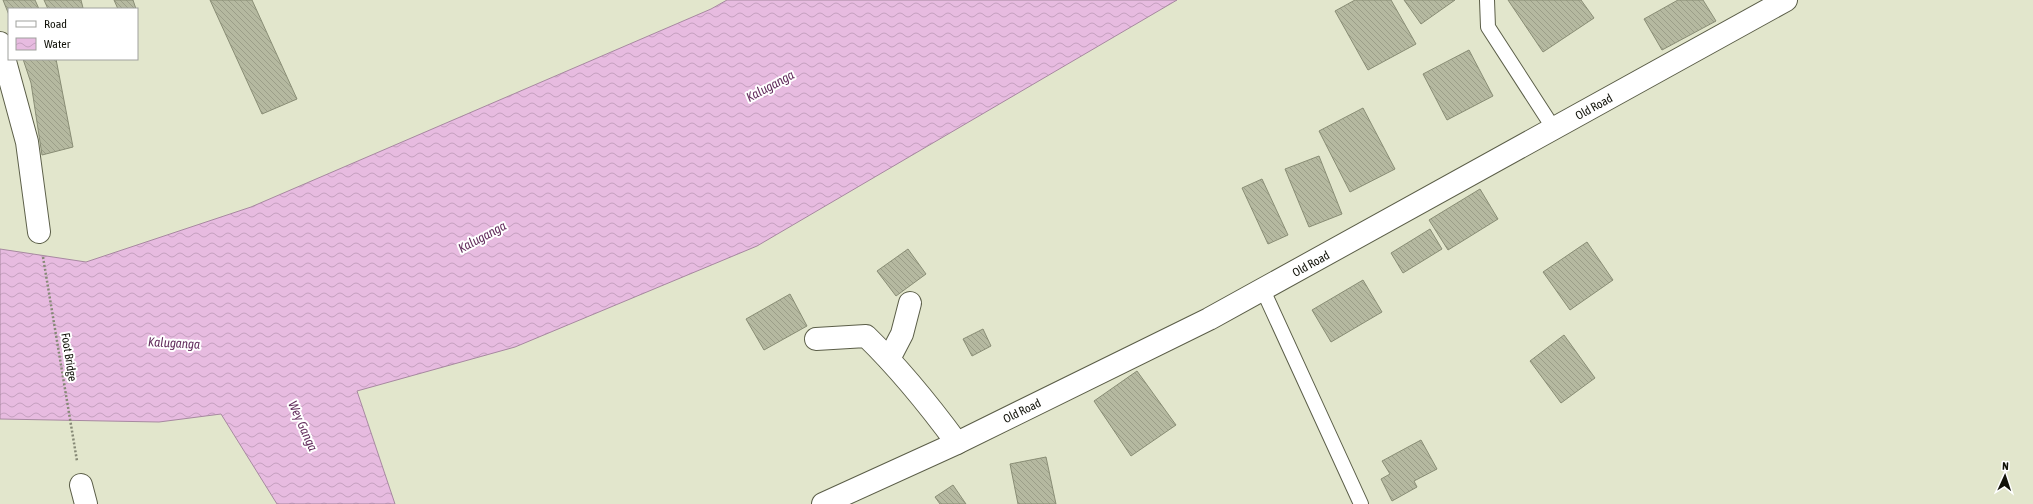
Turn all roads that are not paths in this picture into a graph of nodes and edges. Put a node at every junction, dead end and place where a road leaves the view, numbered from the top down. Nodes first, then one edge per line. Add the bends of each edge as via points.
1 (1487, 0) edge
2 (1786, 0) edge
3 (0, 43) edge
4 (1554, 129) junction
5 (39, 232) road end
6 (1263, 290) junction
7 (910, 303) dead end
8 (816, 339) dead end
9 (889, 359) junction
10 (958, 443) junction
11 (823, 504) edge
12 (1362, 504) edge

1 - 4 lane via 1488,27
2 - 4 street, Old Road
3 - 5 street via 27,142
4 - 6 street, Old Road
6 - 10 street, Old Road
6 - 12 lane
7 - 9 street via 902,334
8 - 9 street via 866,336
9 - 10 street
10 - 11 street, Old Road

